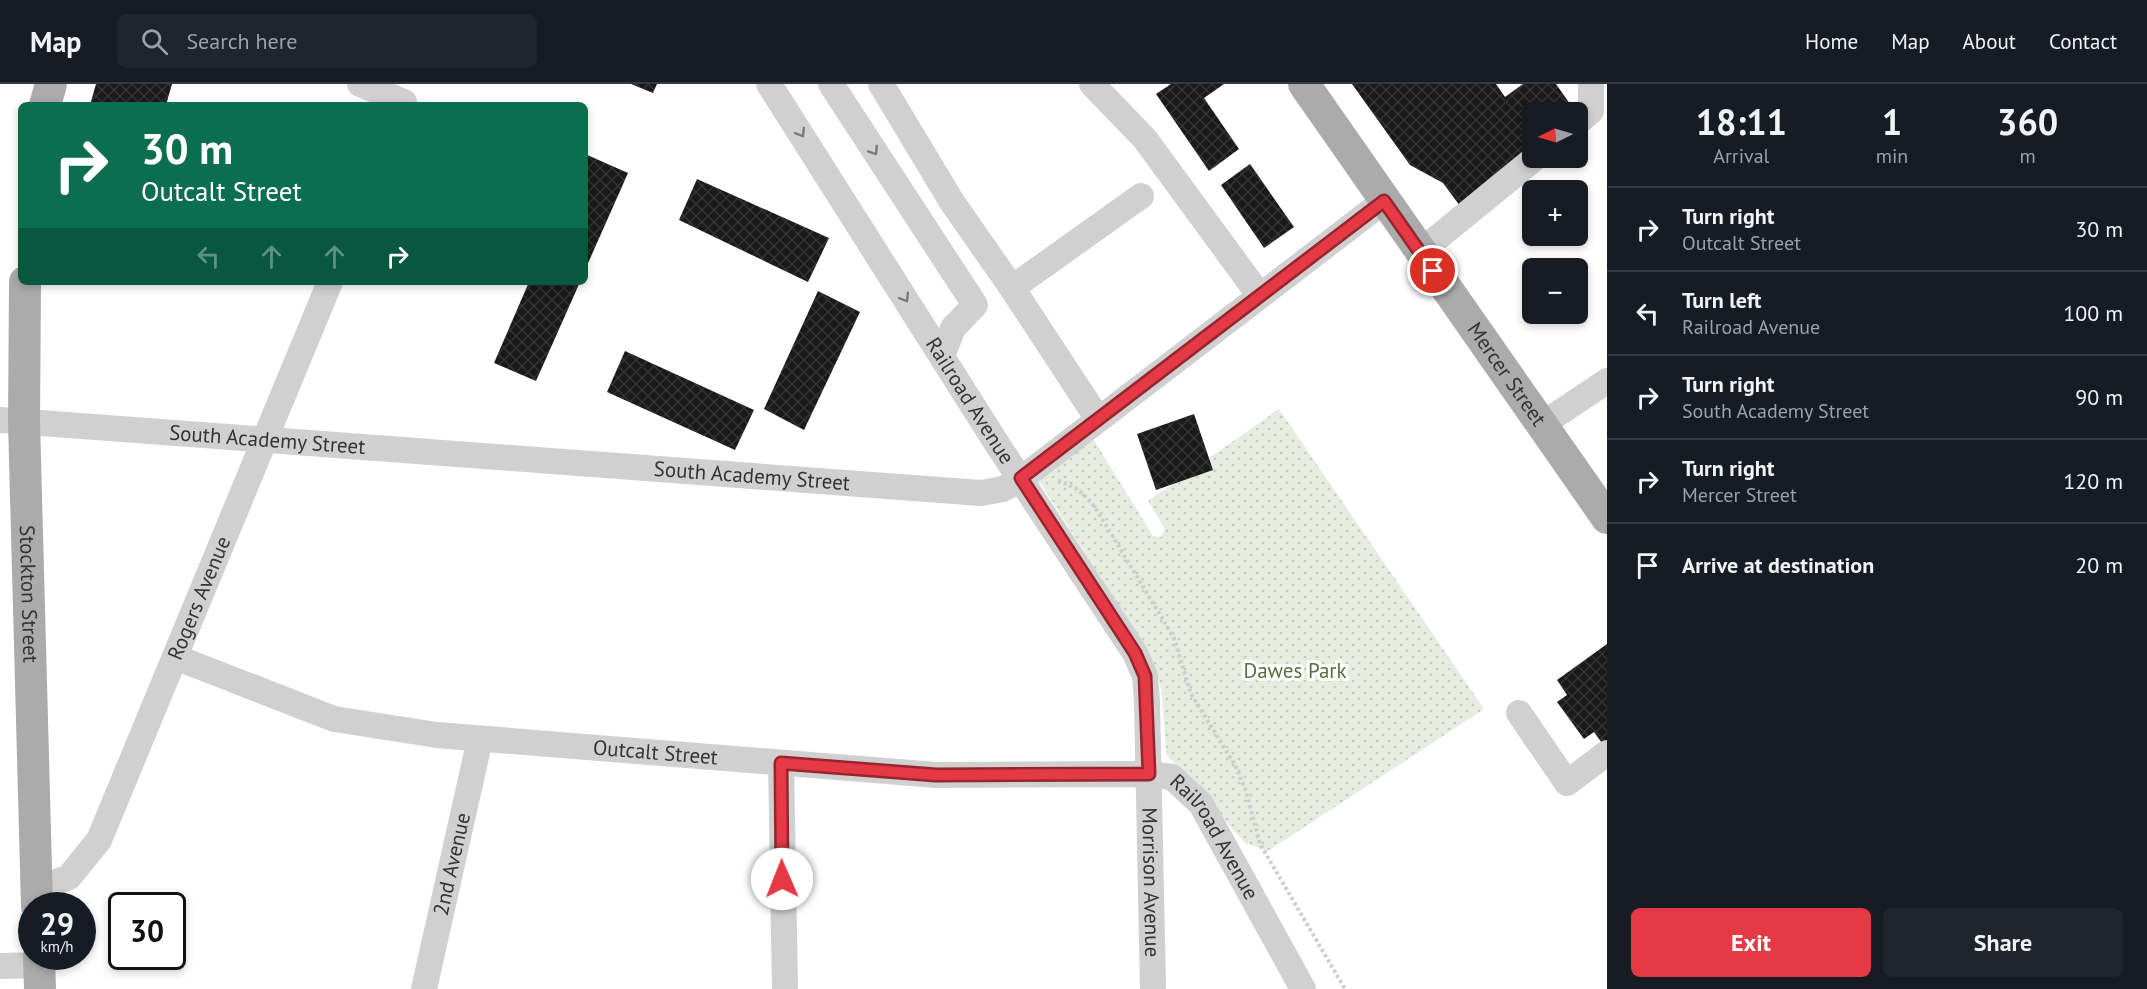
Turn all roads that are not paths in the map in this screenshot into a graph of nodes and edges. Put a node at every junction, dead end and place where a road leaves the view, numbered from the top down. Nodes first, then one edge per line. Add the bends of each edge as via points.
1 (51, 84) edge
2 (360, 84) edge
3 (769, 84) edge
4 (831, 84) edge
5 (881, 84) edge
6 (1092, 84) edge
7 (1591, 84) edge
8 (1317, 92) edge
9 (406, 97) edge
10 (46, 102) edge
11 (1588, 114) edge
12 (1523, 168) edge
13 (1142, 196) dead end
14 (1384, 201) junction
15 (1420, 252) junction
16 (25, 285) edge
17 (329, 285) edge
18 (1012, 288) junction
19 (1260, 296) junction
20 (942, 356) junction
21 (1607, 381) edge
22 (1098, 419) junction
23 (12, 421) edge
24 (1541, 426) junction
25 (266, 439) junction
26 (1021, 478) junction
27 (1607, 518) edge
28 (174, 657) junction
29 (1519, 713) dead end
30 (480, 739) junction
31 (1607, 753) edge
32 (781, 763) junction
33 (1149, 774) junction
34 (37, 892) edge
35 (46, 892) edge
36 (0, 966) edge
37 (18, 968) edge
38 (424, 989) edge
39 (785, 989) edge
40 (1154, 989) edge
41 (1303, 989) edge

1 - 10 main road
2 - 9 street
3 -> 20 street, Railroad Avenue
4 -> 20 street via 975,305 953,328
5 - 18 street via 952,202
6 - 19 street via 1145,139
7 - 11 street
8 - 14 main road, Mercer Street
12 - 15 street
13 - 18 street
14 - 15 main road, Mercer Street
14 - 19 street, South Academy Street
15 - 24 main road, Mercer Street
16 - 23 main road, Stockton Street
17 - 25 street, Rogers Avenue
18 - 22 street
19 - 22 street, South Academy Street
20 - 26 street, Railroad Avenue
21 - 24 street
22 - 26 street, South Academy Street
23 - 25 street, South Academy Street
23 - 34 main road, Stockton Street
24 - 27 main road, Mercer Street
25 - 26 street, South Academy Street via 981,493 1003,489
25 - 28 street, Rogers Avenue
26 - 33 street, Railroad Avenue via 1135,653 1145,676
28 - 30 street, Outcalt Street via 334,719
28 - 35 street, Rogers Avenue via 99,840 69,877
29 - 31 street via 1567,783
30 - 32 street, Outcalt Street
30 - 38 street, 2nd Avenue
32 - 33 street, Outcalt Street via 936,775
32 - 39 street
33 - 40 street, Morrison Avenue
33 - 41 street, Railroad Avenue via 1172,777 1201,804
36 - 37 street

